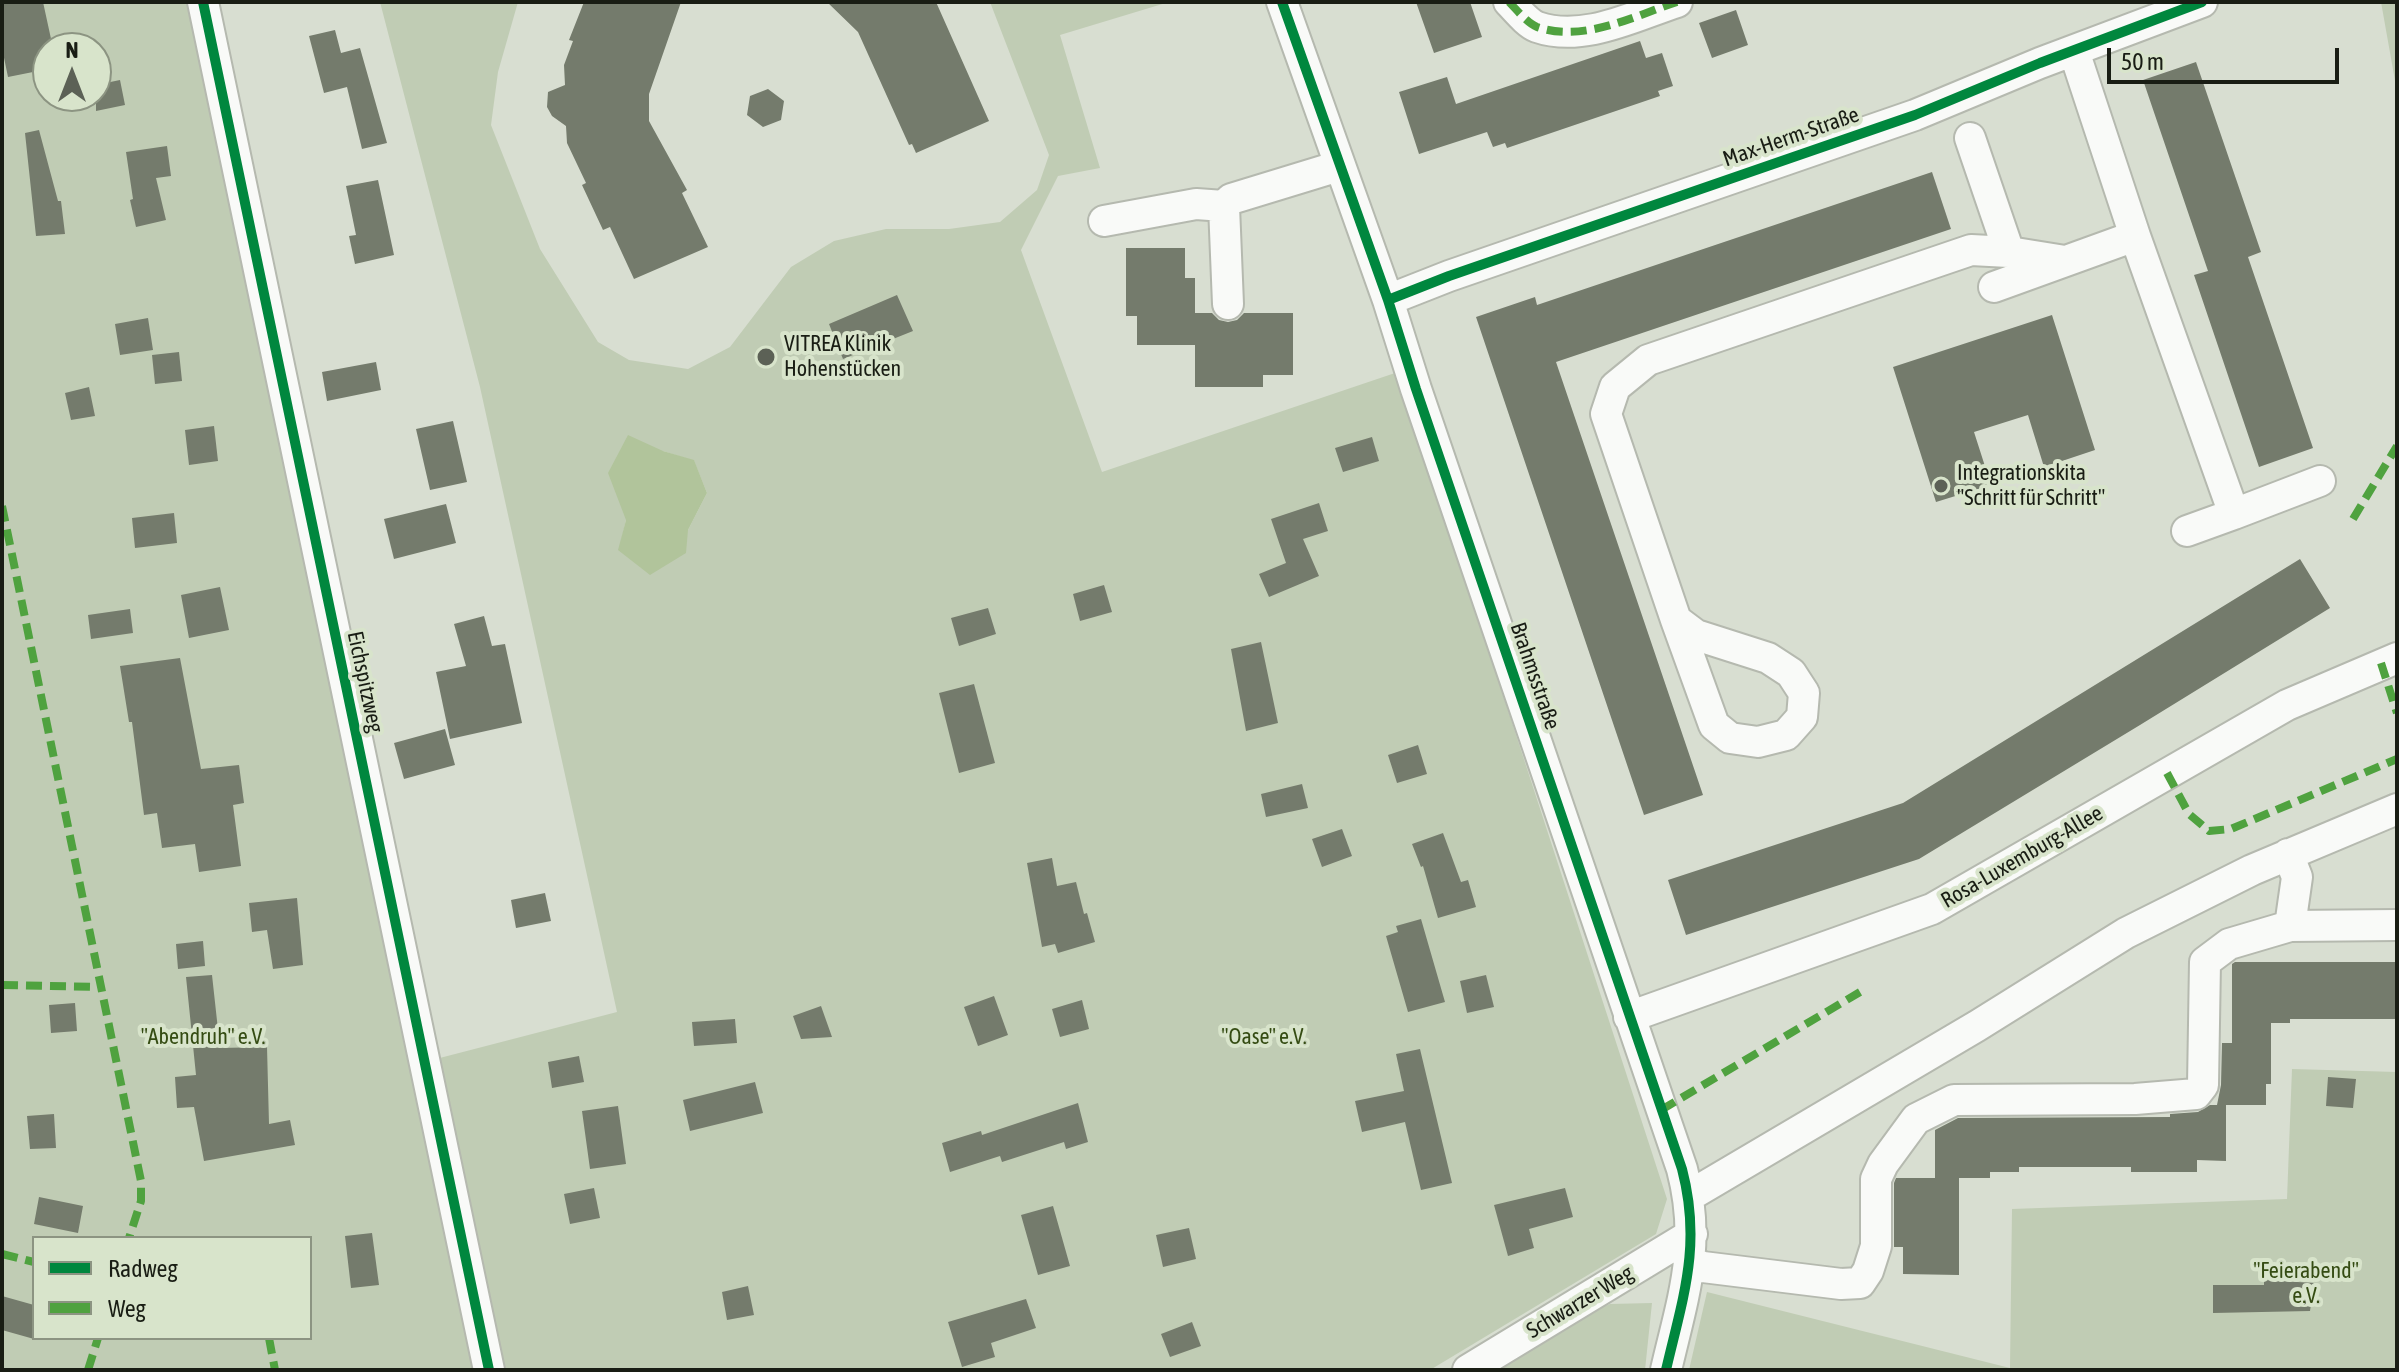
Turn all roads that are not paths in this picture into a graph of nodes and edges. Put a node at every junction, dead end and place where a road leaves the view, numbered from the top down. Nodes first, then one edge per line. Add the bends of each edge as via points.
1 (203, 2) edge
2 (1282, 2) edge
3 (1509, 2) edge
4 (1677, 2) edge
5 (2202, 2) edge
6 (2074, 51) junction
7 (1970, 138) dead end
8 (1339, 166) junction
9 (1224, 206) junction
10 (1104, 221) dead end
11 (2135, 236) junction
12 (2009, 252) junction
13 (2065, 261) junction
14 (1994, 287) dead end
15 (1388, 300) junction
16 (1228, 304) dead end
17 (2320, 481) dead end
18 (2234, 514) junction
19 (2187, 531) dead end
20 (1676, 620) junction
21 (2397, 658) edge
22 (2397, 809) edge
23 (2288, 854) junction
24 (2397, 925) edge
25 (2290, 926) junction
26 (1629, 1017) junction
27 (1689, 1196) junction
28 (1691, 1248) junction
29 (489, 1370) edge
30 (1468, 1370) edge
31 (1666, 1370) edge

1 - 29 street, Eichspitzweg
2 - 8 street, Brahmsstraße
3 - 4 street via 1534,26 1562,32 1595,29
5 - 6 street, Max-Herm-Straße
6 - 11 street
6 - 15 street, Max-Herm-Straße via 1915,115
7 - 12 street
8 - 9 street via 1231,199
8 - 15 street, Brahmsstraße
9 - 10 street via 1196,204
9 - 16 street
11 - 13 street
11 - 18 street
12 - 13 street
12 - 20 street via 1971,250 1648,360 1615,387 1606,414
13 - 14 street
15 - 26 street, Brahmsstraße
17 - 18 street
18 - 19 street
20 - 20 street via 1714,725 1730,738 1758,742 1786,735 1802,717 1804,693 1791,673 1768,658 1696,635
21 - 26 street, Rosa-Luxemburg-Allee via 2287,705 1932,909
22 - 23 street
23 - 25 street via 2297,877
23 - 27 street via 2126,933
24 - 25 street
25 - 28 street via 2229,944 2205,962 2203,1085 2196,1094 1954,1100 1916,1119 1876,1179 1876,1246 1860,1283 1703,1267
26 - 27 street, Brahmsstraße
27 - 28 street, Brahmsstraße
28 - 30 street, Schwarzer Weg
28 - 31 street, Brahmsstraße

